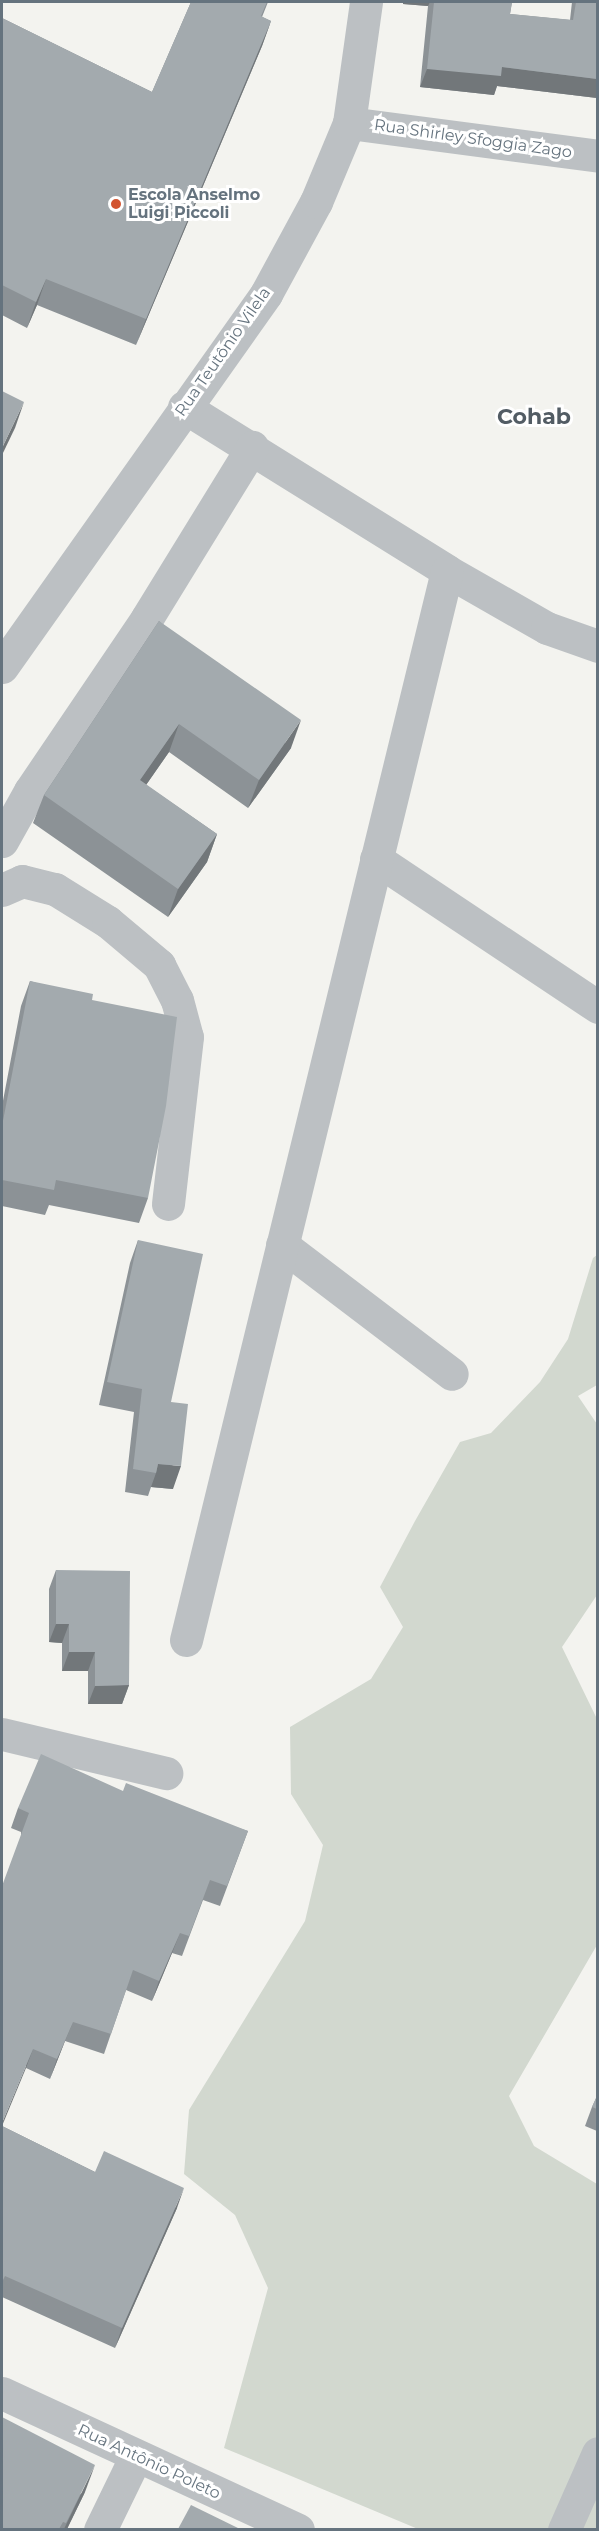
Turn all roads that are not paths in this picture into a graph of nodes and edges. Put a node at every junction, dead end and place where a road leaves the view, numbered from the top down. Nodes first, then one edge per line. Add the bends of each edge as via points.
1 (366, 2) edge
2 (349, 123) junction
3 (597, 156) edge
4 (184, 407) junction
5 (252, 447) junction
6 (447, 571) junction
7 (597, 646) edge
8 (2, 667) edge
9 (2, 841) edge
10 (376, 859) junction
11 (2, 891) edge
12 (597, 1007) edge
13 (168, 1204) dead end
14 (282, 1245) junction
15 (452, 1374) dead end
16 (186, 1640) dead end
17 (2, 1734) edge
18 (166, 1773) dead end
19 (2, 2393) edge
20 (597, 2453) edge
21 (136, 2456) junction
22 (100, 2529) edge
23 (298, 2529) edge
24 (564, 2529) edge

1 - 2 street, Rua Teutônio Vilela
2 - 3 street, Rua Shirley Sfoggia Zago
2 - 4 street, Rua Teutônio Vilela via 316,202 266,294
4 - 5 street
4 - 8 street, Rua Teutônio Vilela
5 - 6 street
5 - 9 street via 147,618 30,790
6 - 7 street via 547,628
6 - 10 street
10 - 12 street
10 - 14 street
11 - 13 street via 22,881 55,889 83,904 159,965 177,1000 187,1037
14 - 15 street
14 - 16 street
17 - 18 street
19 - 21 street, Rua Antônio Poleto
20 - 24 street
21 - 22 street
21 - 23 street, Rua Antônio Poleto

